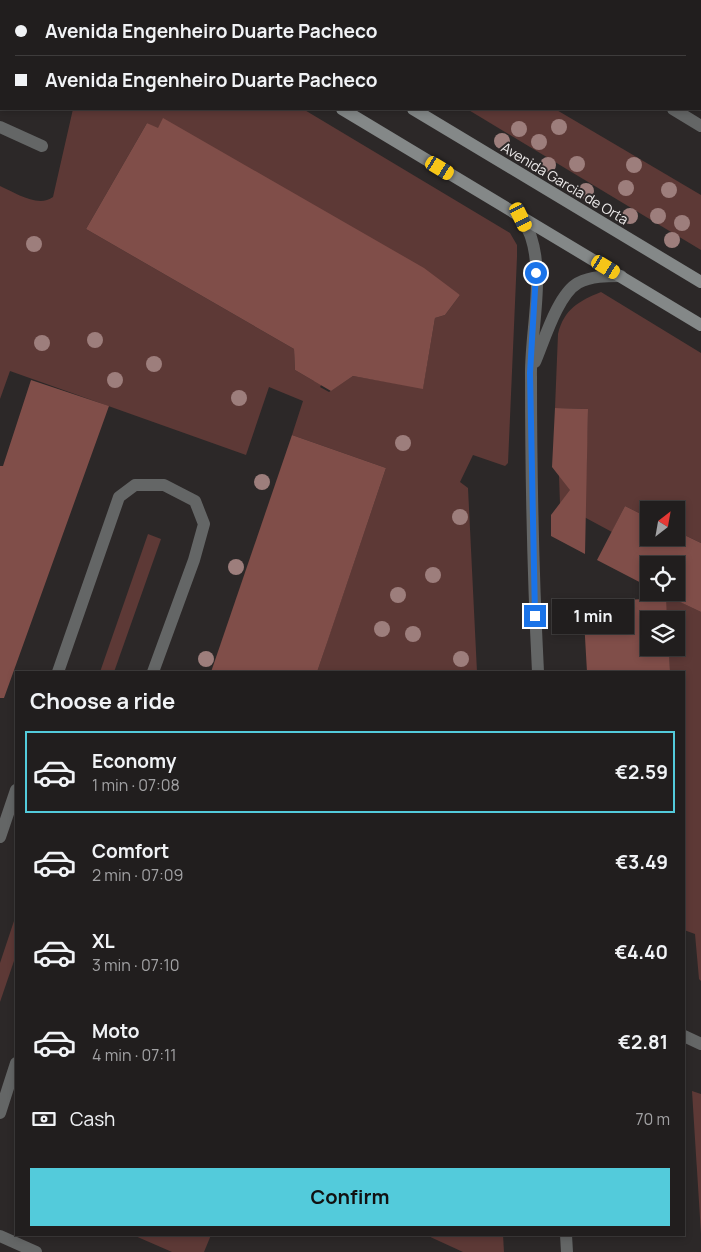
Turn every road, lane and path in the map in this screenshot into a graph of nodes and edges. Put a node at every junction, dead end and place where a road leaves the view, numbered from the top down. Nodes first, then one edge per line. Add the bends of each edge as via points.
1 (344, 110) edge
2 (415, 110) edge
3 (675, 110) edge
4 (701, 126) edge
5 (0, 127) edge
6 (42, 146) dead end
7 (521, 217) junction
8 (621, 276) junction
9 (701, 282) edge
10 (701, 324) edge
11 (530, 373) junction
12 (58, 671) edge
13 (153, 671) edge
14 (538, 671) edge
15 (15, 793) edge
16 (1, 831) edge
17 (685, 1036) edge
18 (701, 1044) edge
19 (15, 1066) edge
20 (0, 1113) edge
21 (0, 1236) edge
22 (566, 1236) edge
23 (36, 1252) edge
24 (567, 1252) edge

1 - 7 main road
2 - 9 main road, Avenida Garcia de Orta
3 - 4 street
5 - 6 street
7 - 8 main road
7 - 11 street via 531,237 535,259
8 - 10 main road
8 - 11 street via 598,276 570,290 555,313
11 - 14 street
12 - 13 street via 119,497 135,485 164,485 195,501 204,524
15 - 16 street
17 - 18 street
19 - 20 street
21 - 23 street
22 - 24 street

